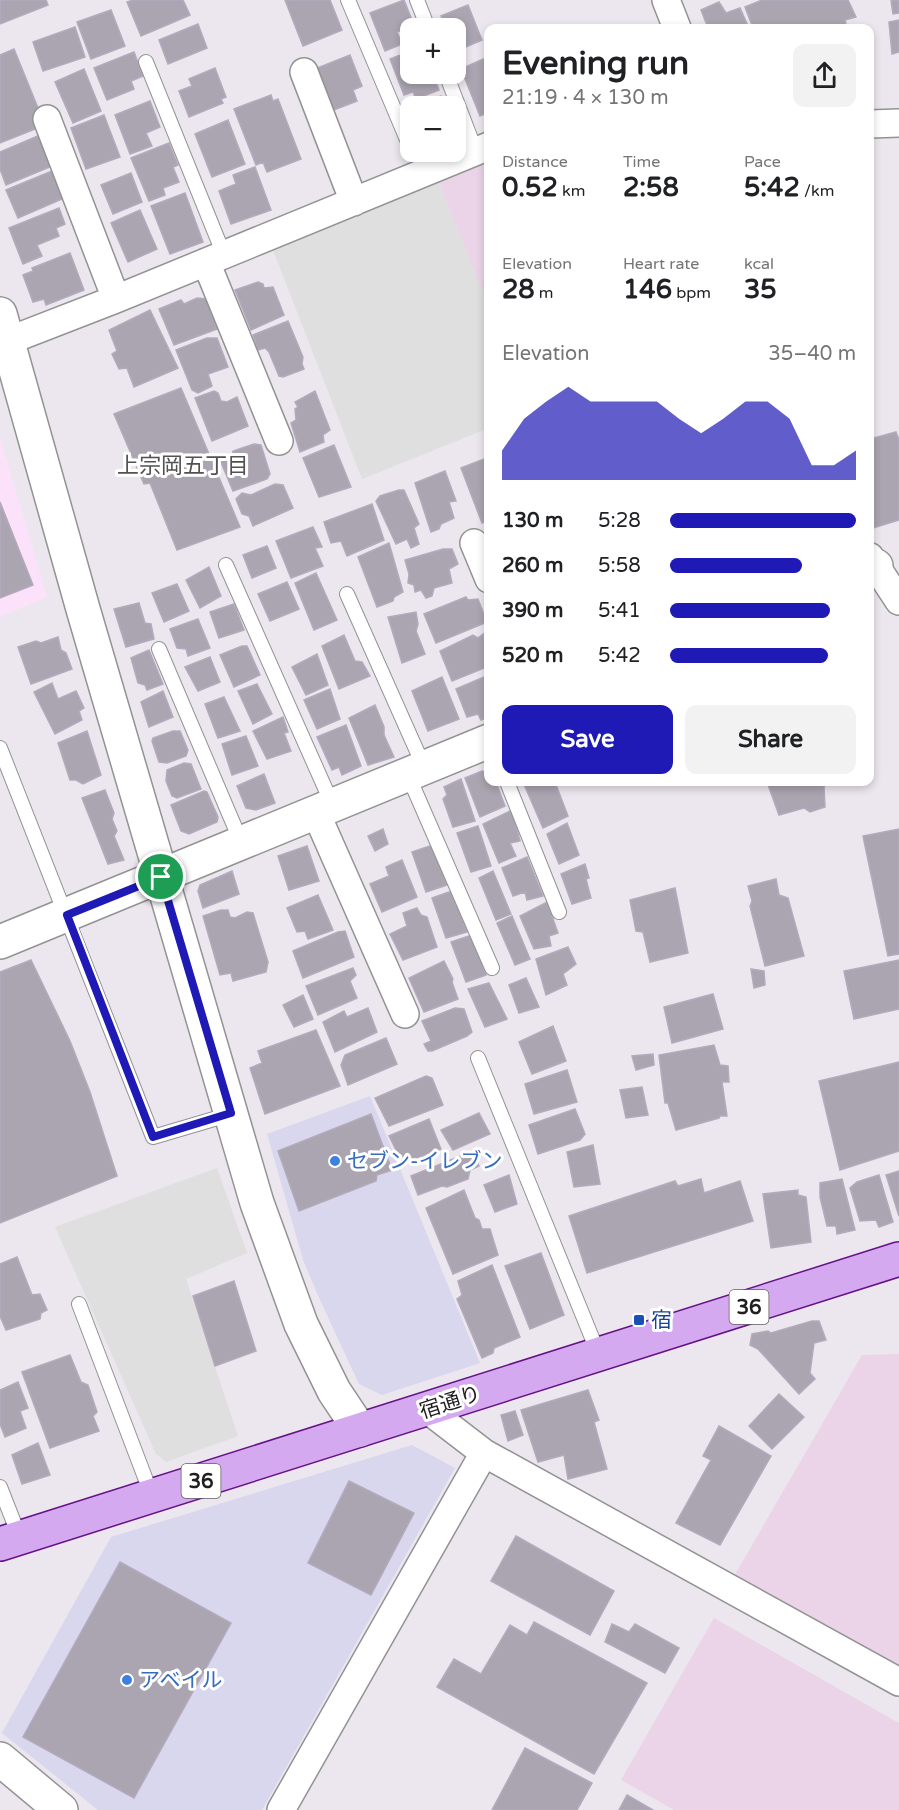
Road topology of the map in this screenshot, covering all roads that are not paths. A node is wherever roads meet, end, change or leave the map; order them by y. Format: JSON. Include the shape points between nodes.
{"nodes":[{"id":1,"x":348,"y":0,"type":"edge"},
{"id":2,"x":417,"y":0,"type":"edge"},
{"id":3,"x":666,"y":0,"type":"edge"},
{"id":4,"x":424,"y":18,"type":"edge"},
{"id":5,"x":675,"y":24,"type":"edge"},
{"id":6,"x":147,"y":62,"type":"dead end"},
{"id":7,"x":304,"y":72,"type":"dead end"},
{"id":8,"x":451,"y":84,"type":"edge"},
{"id":9,"x":47,"y":119,"type":"dead end"},
{"id":10,"x":400,"y":123,"type":"edge"},
{"id":11,"x":899,"y":123,"type":"edge"},
{"id":12,"x":874,"y":124,"type":"edge"},
{"id":13,"x":483,"y":149,"type":"edge"},
{"id":14,"x":466,"y":151,"type":"edge"},
{"id":15,"x":409,"y":162,"type":"edge"},
{"id":16,"x":354,"y":202,"type":"junction"},
{"id":17,"x":215,"y":258,"type":"junction"},
{"id":18,"x":116,"y":299,"type":"junction"},
{"id":19,"x":5,"y":334,"type":"edge"},
{"id":20,"x":279,"y":441,"type":"dead end"},
{"id":21,"x":474,"y":543,"type":"dead end"},
{"id":22,"x":879,"y":563,"type":"edge"},
{"id":23,"x":226,"y":565,"type":"dead end"},
{"id":24,"x":484,"y":567,"type":"edge"},
{"id":25,"x":347,"y":594,"type":"dead end"},
{"id":26,"x":899,"y":601,"type":"edge"},
{"id":27,"x":159,"y":649,"type":"dead end"},
{"id":28,"x":484,"y":743,"type":"edge"},
{"id":29,"x":0,"y":748,"type":"edge"},
{"id":30,"x":416,"y":771,"type":"junction"},
{"id":31,"x":509,"y":786,"type":"edge"},
{"id":32,"x":324,"y":809,"type":"junction"},
{"id":33,"x":242,"y":844,"type":"junction"},
{"id":34,"x":163,"y":876,"type":"junction"},
{"id":35,"x":560,"y":912,"type":"dead end"},
{"id":36,"x":67,"y":915,"type":"junction"},
{"id":37,"x":0,"y":942,"type":"edge"},
{"id":38,"x":492,"y":968,"type":"dead end"},
{"id":39,"x":405,"y":1014,"type":"dead end"},
{"id":40,"x":478,"y":1058,"type":"dead end"},
{"id":41,"x":231,"y":1113,"type":"junction"},
{"id":42,"x":899,"y":1259,"type":"edge"},
{"id":43,"x":79,"y":1304,"type":"dead end"},
{"id":44,"x":598,"y":1355,"type":"junction"},
{"id":45,"x":426,"y":1410,"type":"junction"},
{"id":46,"x":371,"y":1427,"type":"junction"},
{"id":47,"x":484,"y":1453,"type":"junction"},
{"id":48,"x":0,"y":1487,"type":"edge"},
{"id":49,"x":152,"y":1497,"type":"junction"},
{"id":50,"x":10,"y":1541,"type":"edge"},
{"id":51,"x":899,"y":1682,"type":"edge"},
{"id":52,"x":0,"y":1759,"type":"edge"},
{"id":53,"x":61,"y":1810,"type":"edge"},
{"id":54,"x":281,"y":1810,"type":"edge"}],
"edges":[{"from":1,"to":10,"type":"lane"},
{"from":2,"to":4,"type":"lane"},
{"from":3,"to":5,"type":"street"},
{"from":6,"to":17,"type":"lane"},
{"from":7,"to":16,"type":"street"},
{"from":8,"to":13,"type":"lane"},
{"from":9,"to":18,"type":"street"},
{"from":11,"to":12,"type":"street"},
{"from":13,"to":14,"type":"street"},
{"from":15,"to":16,"type":"street"},
{"from":16,"to":17,"type":"street"},
{"from":17,"to":18,"type":"street"},
{"from":17,"to":20,"type":"street"},
{"from":18,"to":19,"type":"street","via":[[48,326]]},
{"from":19,"to":34,"type":"street"},
{"from":21,"to":24,"type":"street"},
{"from":22,"to":26,"type":"street"},
{"from":23,"to":32,"type":"lane"},
{"from":25,"to":30,"type":"lane"},
{"from":27,"to":33,"type":"lane"},
{"from":28,"to":30,"type":"street"},
{"from":29,"to":36,"type":"lane"},
{"from":30,"to":32,"type":"street"},
{"from":30,"to":38,"type":"lane"},
{"from":31,"to":35,"type":"lane"},
{"from":32,"to":33,"type":"street"},
{"from":32,"to":39,"type":"street"},
{"from":33,"to":34,"type":"street"},
{"from":34,"to":36,"type":"street"},
{"from":34,"to":41,"type":"street"},
{"from":36,"to":37,"type":"street"},
{"from":36,"to":41,"type":"lane","via":[[153,1137]]},
{"from":40,"to":44,"type":"lane"},
{"from":41,"to":46,"type":"street","via":[[257,1203],[301,1324],[334,1390]]},
{"from":42,"to":44,"type":"main road","name":"宿通り","number":"36"},
{"from":43,"to":49,"type":"lane"},
{"from":44,"to":45,"type":"main road","name":"宿通り","number":"36"},
{"from":45,"to":46,"type":"main road","name":"宿通り","number":"36"},
{"from":45,"to":47,"type":"street"},
{"from":46,"to":49,"type":"main road","name":"宿通り","number":"36"},
{"from":47,"to":51,"type":"street"},
{"from":47,"to":54,"type":"street"},
{"from":48,"to":50,"type":"lane"},
{"from":49,"to":50,"type":"main road","name":"宿通り","number":"36"},
{"from":52,"to":53,"type":"street"}]}
